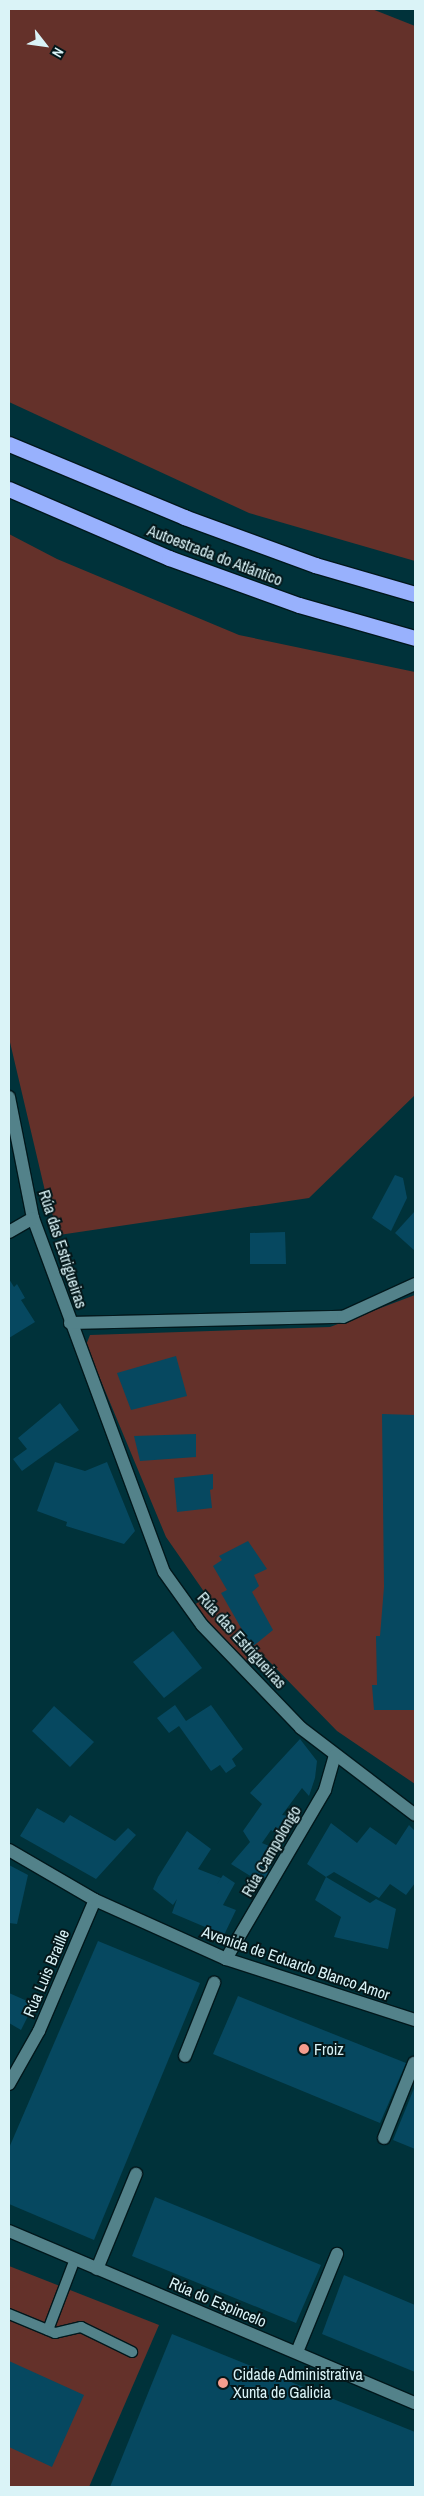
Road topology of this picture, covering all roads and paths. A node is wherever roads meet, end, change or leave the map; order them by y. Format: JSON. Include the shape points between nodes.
{"nodes":[{"id":1,"x":9,"y":444,"type":"edge"},
{"id":2,"x":9,"y":489,"type":"edge"},
{"id":3,"x":415,"y":594,"type":"edge"},
{"id":4,"x":415,"y":638,"type":"edge"},
{"id":5,"x":9,"y":1097,"type":"edge"},
{"id":6,"x":33,"y":1218,"type":"junction"},
{"id":7,"x":9,"y":1232,"type":"edge"},
{"id":8,"x":415,"y":1284,"type":"edge"},
{"id":9,"x":70,"y":1323,"type":"junction"},
{"id":10,"x":335,"y":1755,"type":"junction"},
{"id":11,"x":415,"y":1815,"type":"edge"},
{"id":12,"x":9,"y":1850,"type":"edge"},
{"id":13,"x":95,"y":1900,"type":"junction"},
{"id":14,"x":226,"y":1959,"type":"junction"},
{"id":15,"x":214,"y":1983,"type":"dead end"},
{"id":16,"x":415,"y":2020,"type":"edge"},
{"id":17,"x":185,"y":2056,"type":"dead end"},
{"id":18,"x":414,"y":2063,"type":"edge"},
{"id":19,"x":9,"y":2084,"type":"edge"},
{"id":20,"x":384,"y":2138,"type":"dead end"},
{"id":21,"x":136,"y":2174,"type":"dead end"},
{"id":22,"x":9,"y":2231,"type":"edge"},
{"id":23,"x":337,"y":2254,"type":"dead end"},
{"id":24,"x":75,"y":2260,"type":"junction"},
{"id":25,"x":97,"y":2269,"type":"junction"},
{"id":26,"x":9,"y":2314,"type":"edge"},
{"id":27,"x":48,"y":2330,"type":"junction"},
{"id":28,"x":132,"y":2352,"type":"dead end"},
{"id":29,"x":297,"y":2352,"type":"junction"},
{"id":30,"x":415,"y":2404,"type":"edge"}],
"edges":[{"from":1,"to":3,"type":"highway","name":"Autoestrada do Atlántico","via":[[194,521],[315,565]]},
{"from":2,"to":4,"type":"highway","name":"Autoestrada do Atlántico","via":[[169,558],[299,605]]},
{"from":5,"to":6,"type":"street","name":"Rúa das Estrigueiras"},
{"from":6,"to":7,"type":"street"},
{"from":6,"to":9,"type":"street","name":"Rúa das Estrigueiras"},
{"from":8,"to":9,"type":"street","name":"Rúa das Estrigueiras","via":[[343,1317]]},
{"from":9,"to":10,"type":"street","name":"Rúa das Estrigueiras","via":[[164,1572],[202,1625],[242,1669],[301,1728]]},
{"from":10,"to":11,"type":"street","name":"Rúa das Estrigueiras"},
{"from":10,"to":14,"type":"street","name":"Rúa Campolongo","via":[[325,1790]]},
{"from":12,"to":13,"type":"street","name":"Avenida de Eduardo Blanco Amor"},
{"from":13,"to":14,"type":"street","name":"Avenida de Eduardo Blanco Amor"},
{"from":13,"to":19,"type":"street","name":"Rúa Luis Braille","via":[[39,2031]]},
{"from":14,"to":16,"type":"street","name":"Avenida de Eduardo Blanco Amor"},
{"from":15,"to":17,"type":"street"},
{"from":18,"to":20,"type":"street"},
{"from":21,"to":25,"type":"street"},
{"from":22,"to":24,"type":"street","name":"Rúa do Espincelo"},
{"from":23,"to":29,"type":"street"},
{"from":24,"to":25,"type":"street","name":"Rúa do Espincelo"},
{"from":24,"to":27,"type":"lane"},
{"from":25,"to":29,"type":"street","name":"Rúa do Espincelo"},
{"from":26,"to":27,"type":"lane"},
{"from":27,"to":28,"type":"lane","via":[[55,2333],[81,2327]]},
{"from":29,"to":30,"type":"street","name":"Rúa do Espincelo"}]}
